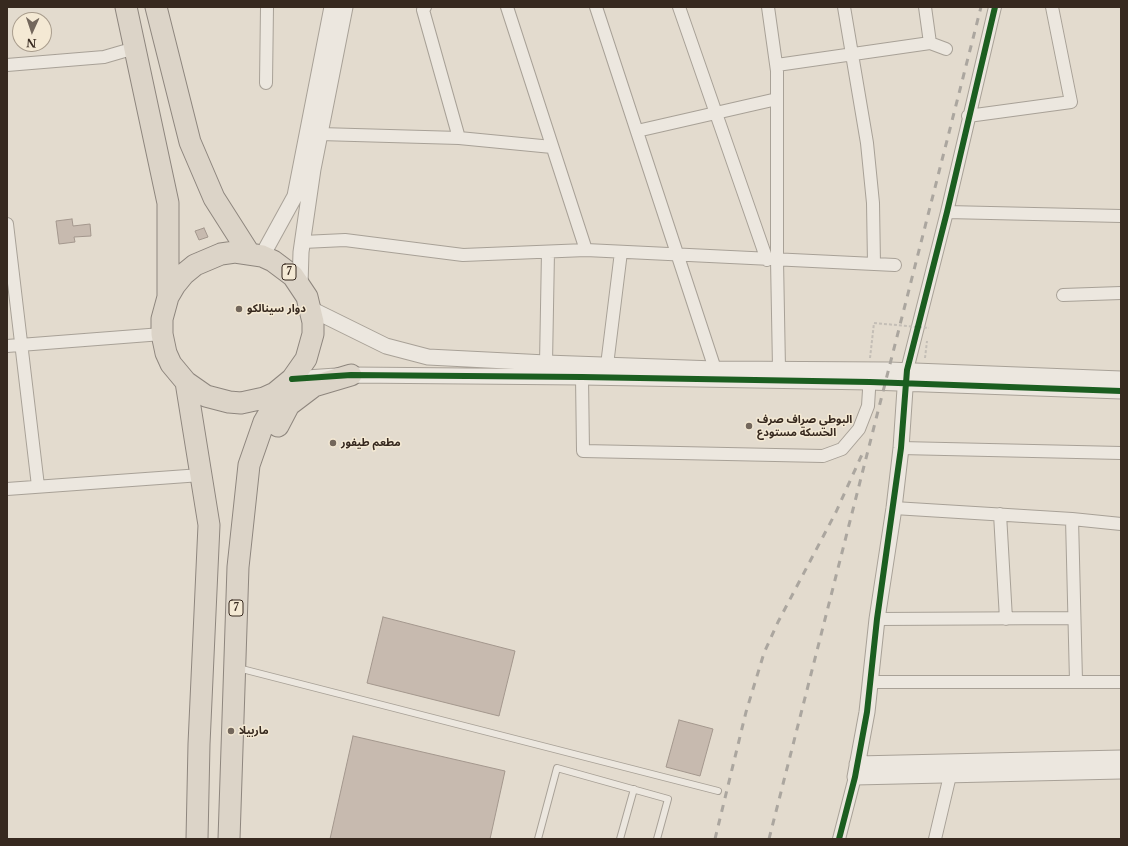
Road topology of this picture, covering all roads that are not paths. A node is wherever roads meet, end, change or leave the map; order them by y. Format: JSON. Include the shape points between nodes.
{"nodes":[{"id":1,"x":126,"y":7,"type":"edge"},
{"id":2,"x":156,"y":7,"type":"edge"},
{"id":3,"x":267,"y":7,"type":"edge"},
{"id":4,"x":332,"y":7,"type":"edge"},
{"id":5,"x":345,"y":7,"type":"edge"},
{"id":6,"x":425,"y":7,"type":"edge"},
{"id":7,"x":507,"y":7,"type":"edge"},
{"id":8,"x":596,"y":7,"type":"edge"},
{"id":9,"x":679,"y":7,"type":"edge"},
{"id":10,"x":768,"y":7,"type":"edge"},
{"id":11,"x":844,"y":7,"type":"edge"},
{"id":12,"x":925,"y":7,"type":"edge"},
{"id":13,"x":995,"y":7,"type":"edge"},
{"id":14,"x":1052,"y":7,"type":"edge"},
{"id":15,"x":930,"y":43,"type":"junction"},
{"id":16,"x":135,"y":48,"type":"junction"},
{"id":17,"x":946,"y":49,"type":"dead end"},
{"id":18,"x":852,"y":53,"type":"junction"},
{"id":19,"x":7,"y":65,"type":"edge"},
{"id":20,"x":776,"y":65,"type":"junction"},
{"id":21,"x":266,"y":83,"type":"dead end"},
{"id":22,"x":777,"y":99,"type":"junction"},
{"id":23,"x":715,"y":113,"type":"junction"},
{"id":24,"x":968,"y":116,"type":"junction"},
{"id":25,"x":637,"y":131,"type":"junction"},
{"id":26,"x":320,"y":134,"type":"junction"},
{"id":27,"x":459,"y":138,"type":"junction"},
{"id":28,"x":552,"y":147,"type":"junction"},
{"id":29,"x":947,"y":212,"type":"junction"},
{"id":30,"x":1121,"y":216,"type":"edge"},
{"id":31,"x":7,"y":224,"type":"edge"},
{"id":32,"x":303,"y":242,"type":"junction"},
{"id":33,"x":586,"y":250,"type":"junction"},
{"id":34,"x":548,"y":252,"type":"junction"},
{"id":35,"x":620,"y":252,"type":"junction"},
{"id":36,"x":256,"y":254,"type":"junction"},
{"id":37,"x":678,"y":255,"type":"junction"},
{"id":38,"x":772,"y":260,"type":"junction"},
{"id":39,"x":874,"y":264,"type":"junction"},
{"id":40,"x":895,"y":265,"type":"dead end"},
{"id":41,"x":300,"y":285,"type":"junction"},
{"id":42,"x":1121,"y":293,"type":"edge"},
{"id":43,"x":1063,"y":295,"type":"dead end"},
{"id":44,"x":168,"y":297,"type":"junction"},
{"id":45,"x":311,"y":309,"type":"junction"},
{"id":46,"x":162,"y":334,"type":"junction"},
{"id":47,"x":21,"y":345,"type":"junction"},
{"id":48,"x":7,"y":346,"type":"edge"},
{"id":49,"x":546,"y":364,"type":"junction"},
{"id":50,"x":607,"y":365,"type":"junction"},
{"id":51,"x":779,"y":368,"type":"junction"},
{"id":52,"x":715,"y":369,"type":"junction"},
{"id":53,"x":351,"y":376,"type":"junction"},
{"id":54,"x":870,"y":376,"type":"junction"},
{"id":55,"x":582,"y":377,"type":"junction"},
{"id":56,"x":906,"y":377,"type":"junction"},
{"id":57,"x":1121,"y":379,"type":"edge"},
{"id":58,"x":186,"y":382,"type":"junction"},
{"id":59,"x":289,"y":383,"type":"junction"},
{"id":60,"x":1121,"y":391,"type":"edge"},
{"id":61,"x":901,"y":448,"type":"junction"},
{"id":62,"x":1121,"y":453,"type":"edge"},
{"id":63,"x":201,"y":475,"type":"junction"},
{"id":64,"x":38,"y":486,"type":"junction"},
{"id":65,"x":7,"y":489,"type":"edge"},
{"id":66,"x":894,"y":508,"type":"junction"},
{"id":67,"x":1000,"y":514,"type":"junction"},
{"id":68,"x":1072,"y":519,"type":"junction"},
{"id":69,"x":1121,"y":524,"type":"edge"},
{"id":70,"x":238,"y":567,"type":"junction"},
{"id":71,"x":1006,"y":618,"type":"junction"},
{"id":72,"x":1074,"y":618,"type":"junction"},
{"id":73,"x":877,"y":619,"type":"junction"},
{"id":74,"x":233,"y":667,"type":"junction"},
{"id":75,"x":1076,"y":681,"type":"junction"},
{"id":76,"x":871,"y":682,"type":"junction"},
{"id":77,"x":1121,"y":682,"type":"edge"},
{"id":78,"x":1121,"y":758,"type":"edge"},
{"id":79,"x":952,"y":768,"type":"junction"},
{"id":80,"x":856,"y":771,"type":"junction"},
{"id":81,"x":1121,"y":771,"type":"edge"},
{"id":82,"x":634,"y":789,"type":"junction"},
{"id":83,"x":718,"y":791,"type":"dead end"},
{"id":84,"x":197,"y":839,"type":"edge"},
{"id":85,"x":229,"y":839,"type":"edge"},
{"id":86,"x":538,"y":839,"type":"edge"},
{"id":87,"x":620,"y":839,"type":"edge"},
{"id":88,"x":657,"y":839,"type":"edge"},
{"id":89,"x":839,"y":839,"type":"edge"},
{"id":90,"x":935,"y":839,"type":"edge"}],
"edges":[{"from":1,"to":16,"type":"highway","number":"7"},
{"from":2,"to":36,"type":"highway","via":[[190,142],[214,198]]},
{"from":3,"to":21,"type":"street"},
{"from":4,"to":36,"type":"street","via":[[295,196]]},
{"from":5,"to":26,"type":"street"},
{"from":6,"to":27,"type":"street","via":[[423,10]]},
{"from":7,"to":28,"type":"street"},
{"from":8,"to":25,"type":"street"},
{"from":9,"to":23,"type":"street"},
{"from":10,"to":20,"type":"street"},
{"from":11,"to":18,"type":"street"},
{"from":12,"to":15,"type":"street"},
{"from":13,"to":24,"type":"street"},
{"from":14,"to":24,"type":"street","via":[[1071,102]]},
{"from":15,"to":17,"type":"street"},
{"from":15,"to":18,"type":"street"},
{"from":16,"to":19,"type":"street","via":[[104,58]]},
{"from":16,"to":44,"type":"highway","number":"7","via":[[168,203]]},
{"from":18,"to":20,"type":"street"},
{"from":18,"to":39,"type":"street","via":[[867,143],[873,203]]},
{"from":20,"to":22,"type":"street"},
{"from":22,"to":23,"type":"street"},
{"from":22,"to":38,"type":"street"},
{"from":23,"to":25,"type":"street"},
{"from":23,"to":38,"type":"street"},
{"from":24,"to":29,"type":"street"},
{"from":25,"to":37,"type":"street"},
{"from":26,"to":27,"type":"street"},
{"from":26,"to":32,"type":"street"},
{"from":27,"to":28,"type":"street"},
{"from":28,"to":33,"type":"street"},
{"from":29,"to":30,"type":"street"},
{"from":29,"to":56,"type":"street"},
{"from":31,"to":47,"type":"street"},
{"from":32,"to":34,"type":"street","via":[[345,240],[463,255]]},
{"from":32,"to":41,"type":"street"},
{"from":33,"to":34,"type":"street"},
{"from":33,"to":35,"type":"street"},
{"from":34,"to":49,"type":"street"},
{"from":35,"to":37,"type":"street"},
{"from":35,"to":50,"type":"street"},
{"from":36,"to":41,"type":"highway","number":"7","via":[[284,267]]},
{"from":36,"to":44,"type":"highway","number":"7","via":[[221,254],[195,265],[179,279]]},
{"from":37,"to":38,"type":"street"},
{"from":37,"to":52,"type":"street"},
{"from":38,"to":39,"type":"street"},
{"from":38,"to":51,"type":"street"},
{"from":39,"to":40,"type":"street"},
{"from":41,"to":45,"type":"highway","number":"7"},
{"from":42,"to":43,"type":"street"},
{"from":44,"to":46,"type":"highway","number":"7","via":[[162,319]]},
{"from":45,"to":49,"type":"street","via":[[386,346],[428,357]]},
{"from":45,"to":59,"type":"highway","number":"7","via":[[311,347]]},
{"from":46,"to":47,"type":"street"},
{"from":46,"to":58,"type":"highway","number":"7","via":[[171,364]]},
{"from":47,"to":48,"type":"street"},
{"from":47,"to":64,"type":"street"},
{"from":49,"to":50,"type":"street"},
{"from":50,"to":52,"type":"street"},
{"from":51,"to":52,"type":"street"},
{"from":51,"to":54,"type":"street"},
{"from":53,"to":55,"type":"street"},
{"from":53,"to":59,"type":"street"},
{"from":53,"to":70,"type":"highway","via":[[314,386],[289,405],[259,461]]},
{"from":54,"to":55,"type":"street"},
{"from":54,"to":55,"type":"street","via":[[868,406],[859,428],[842,449],[823,456],[583,451]]},
{"from":54,"to":56,"type":"street"},
{"from":56,"to":57,"type":"street"},
{"from":56,"to":60,"type":"street"},
{"from":56,"to":61,"type":"street"},
{"from":58,"to":59,"type":"highway","number":"7","via":[[206,396],[234,402],[264,398]]},
{"from":58,"to":63,"type":"highway"},
{"from":59,"to":70,"type":"highway","number":"7","via":[[264,422],[250,465]]},
{"from":61,"to":62,"type":"street"},
{"from":61,"to":66,"type":"street"},
{"from":63,"to":64,"type":"street"},
{"from":63,"to":84,"type":"highway","via":[[208,525]]},
{"from":64,"to":65,"type":"street"},
{"from":66,"to":67,"type":"street"},
{"from":66,"to":73,"type":"street"},
{"from":67,"to":68,"type":"street"},
{"from":67,"to":71,"type":"street"},
{"from":68,"to":69,"type":"street"},
{"from":68,"to":72,"type":"street"},
{"from":70,"to":74,"type":"highway","number":"7"},
{"from":71,"to":72,"type":"street"},
{"from":71,"to":73,"type":"street"},
{"from":72,"to":75,"type":"street"},
{"from":73,"to":76,"type":"street"},
{"from":74,"to":83,"type":"lane"},
{"from":74,"to":85,"type":"highway","number":"7"},
{"from":75,"to":76,"type":"street"},
{"from":75,"to":77,"type":"street"},
{"from":76,"to":80,"type":"street"},
{"from":78,"to":79,"type":"street"},
{"from":79,"to":80,"type":"street"},
{"from":79,"to":81,"type":"street"},
{"from":79,"to":90,"type":"street"},
{"from":80,"to":89,"type":"street"},
{"from":82,"to":86,"type":"lane","via":[[557,768]]},
{"from":82,"to":87,"type":"lane"},
{"from":82,"to":88,"type":"lane","via":[[668,799]]}]}
